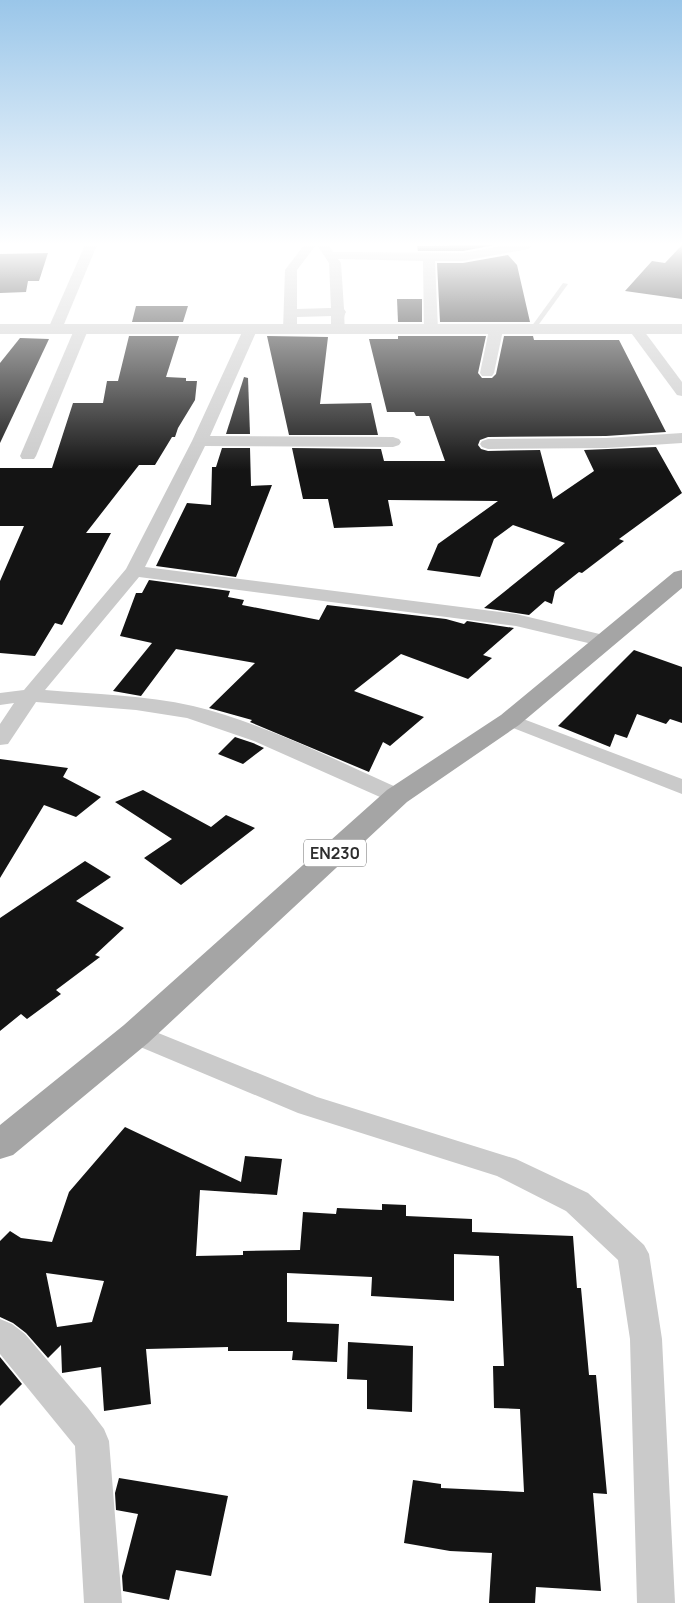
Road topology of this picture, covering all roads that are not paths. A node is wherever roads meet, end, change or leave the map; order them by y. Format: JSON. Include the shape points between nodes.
{"nodes":[{"id":1,"x":58,"y":320,"type":"edge"},
{"id":2,"x":291,"y":320,"type":"edge"},
{"id":3,"x":339,"y":320,"type":"edge"},
{"id":4,"x":431,"y":320,"type":"edge"},
{"id":5,"x":539,"y":320,"type":"edge"},
{"id":6,"x":54,"y":329,"type":"junction"},
{"id":7,"x":682,"y":329,"type":"edge"},
{"id":8,"x":0,"y":330,"type":"edge"},
{"id":9,"x":81,"y":330,"type":"junction"},
{"id":10,"x":250,"y":330,"type":"junction"},
{"id":11,"x":290,"y":330,"type":"junction"},
{"id":12,"x":338,"y":330,"type":"junction"},
{"id":13,"x":431,"y":330,"type":"junction"},
{"id":14,"x":496,"y":330,"type":"junction"},
{"id":15,"x":532,"y":330,"type":"junction"},
{"id":16,"x":636,"y":330,"type":"junction"},
{"id":17,"x":487,"y":373,"type":"dead end"},
{"id":18,"x":682,"y":392,"type":"edge"},
{"id":19,"x":682,"y":438,"type":"edge"},
{"id":20,"x":200,"y":441,"type":"junction"},
{"id":21,"x":393,"y":442,"type":"dead end"},
{"id":22,"x":488,"y":444,"type":"dead end"},
{"id":23,"x":28,"y":456,"type":"dead end"},
{"id":24,"x":134,"y":571,"type":"junction"},
{"id":25,"x":682,"y":578,"type":"edge"},
{"id":26,"x":605,"y":641,"type":"junction"},
{"id":27,"x":30,"y":695,"type":"junction"},
{"id":28,"x":0,"y":699,"type":"edge"},
{"id":29,"x":510,"y":720,"type":"junction"},
{"id":30,"x":0,"y":738,"type":"edge"},
{"id":31,"x":682,"y":787,"type":"edge"},
{"id":32,"x":397,"y":796,"type":"junction"},
{"id":33,"x":136,"y":1034,"type":"junction"},
{"id":34,"x":0,"y":1145,"type":"edge"},
{"id":35,"x":0,"y":1334,"type":"edge"},
{"id":36,"x":103,"y":1603,"type":"edge"},
{"id":37,"x":656,"y":1603,"type":"edge"}],
"edges":[{"from":1,"to":6,"type":"street"},
{"from":2,"to":11,"type":"street"},
{"from":3,"to":12,"type":"street"},
{"from":4,"to":13,"type":"street"},
{"from":5,"to":15,"type":"lane"},
{"from":6,"to":8,"type":"street"},
{"from":6,"to":9,"type":"street"},
{"from":7,"to":16,"type":"street"},
{"from":9,"to":10,"type":"street"},
{"from":9,"to":23,"type":"street"},
{"from":10,"to":11,"type":"street"},
{"from":10,"to":20,"type":"street"},
{"from":11,"to":12,"type":"street"},
{"from":12,"to":13,"type":"street"},
{"from":13,"to":14,"type":"street"},
{"from":14,"to":15,"type":"street"},
{"from":14,"to":17,"type":"street"},
{"from":15,"to":16,"type":"street"},
{"from":16,"to":18,"type":"street"},
{"from":19,"to":22,"type":"street","via":[[606,443]]},
{"from":20,"to":21,"type":"street"},
{"from":20,"to":24,"type":"street"},
{"from":24,"to":26,"type":"street","via":[[516,620]]},
{"from":24,"to":27,"type":"street"},
{"from":25,"to":26,"type":"main road","number":"EN230"},
{"from":26,"to":29,"type":"main road","number":"EN230"},
{"from":27,"to":28,"type":"street"},
{"from":27,"to":30,"type":"street"},
{"from":27,"to":32,"type":"street","via":[[190,712],[262,736]]},
{"from":29,"to":31,"type":"street"},
{"from":29,"to":32,"type":"main road","number":"EN230"},
{"from":32,"to":33,"type":"main road","number":"EN230"},
{"from":33,"to":34,"type":"main road","number":"EN230"},
{"from":33,"to":37,"type":"street","via":[[308,1105],[506,1167],[577,1202],[633,1254],[646,1339]]},
{"from":35,"to":36,"type":"street","via":[[13,1344],[92,1441]]}]}
